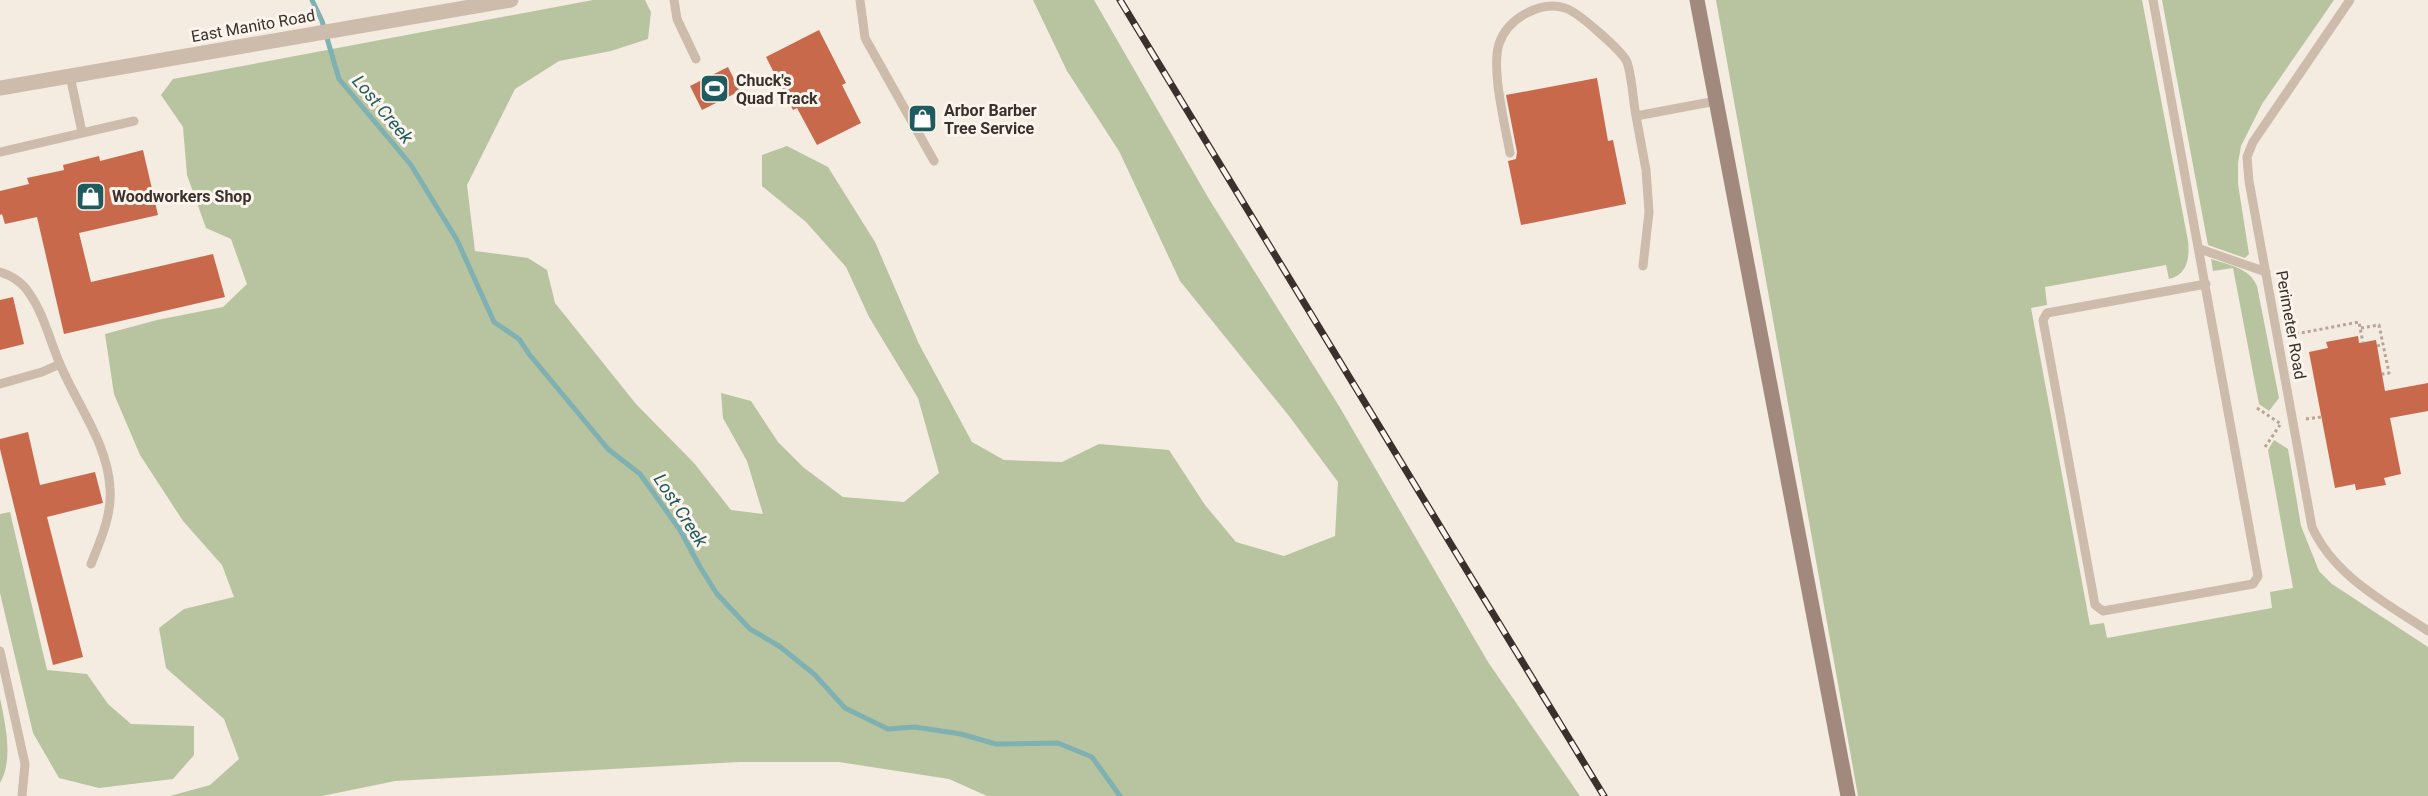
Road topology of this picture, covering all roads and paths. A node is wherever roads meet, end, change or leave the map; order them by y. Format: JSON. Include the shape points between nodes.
{"nodes":[{"id":1,"x":511,"y":0,"type":"edge"},
{"id":2,"x":674,"y":0,"type":"edge"},
{"id":3,"x":860,"y":0,"type":"edge"},
{"id":4,"x":1697,"y":0,"type":"edge"},
{"id":5,"x":2153,"y":0,"type":"edge"},
{"id":6,"x":2349,"y":0,"type":"edge"},
{"id":7,"x":696,"y":59,"type":"dead end"},
{"id":8,"x":70,"y":76,"type":"junction"},
{"id":9,"x":0,"y":88,"type":"edge"},
{"id":10,"x":1716,"y":101,"type":"junction"},
{"id":11,"x":1636,"y":117,"type":"junction"},
{"id":12,"x":134,"y":121,"type":"dead end"},
{"id":13,"x":82,"y":132,"type":"junction"},
{"id":14,"x":0,"y":152,"type":"edge"},
{"id":15,"x":1510,"y":153,"type":"dead end"},
{"id":16,"x":934,"y":161,"type":"dead end"},
{"id":17,"x":2200,"y":249,"type":"junction"},
{"id":18,"x":1643,"y":266,"type":"dead end"},
{"id":19,"x":0,"y":272,"type":"edge"},
{"id":20,"x":2266,"y":272,"type":"junction"},
{"id":21,"x":2206,"y":284,"type":"junction"},
{"id":22,"x":2361,"y":328,"type":"junction"},
{"id":23,"x":2283,"y":336,"type":"dead end"},
{"id":24,"x":2363,"y":343,"type":"dead end"},
{"id":25,"x":2383,"y":344,"type":"junction"},
{"id":26,"x":2377,"y":346,"type":"dead end"},
{"id":27,"x":60,"y":364,"type":"junction"},
{"id":28,"x":2382,"y":374,"type":"dead end"},
{"id":29,"x":0,"y":384,"type":"edge"},
{"id":30,"x":2258,"y":408,"type":"dead end"},
{"id":31,"x":2322,"y":417,"type":"dead end"},
{"id":32,"x":2302,"y":420,"type":"dead end"},
{"id":33,"x":2265,"y":447,"type":"dead end"},
{"id":34,"x":91,"y":564,"type":"dead end"},
{"id":35,"x":2428,"y":631,"type":"edge"},
{"id":36,"x":0,"y":651,"type":"edge"},
{"id":37,"x":22,"y":796,"type":"edge"},
{"id":38,"x":1848,"y":796,"type":"edge"}],
"edges":[{"from":1,"to":8,"type":"street","name":"East Manito Road"},
{"from":2,"to":7,"type":"lane","via":[[677,19]]},
{"from":3,"to":16,"type":"lane","via":[[865,38]]},
{"from":4,"to":10,"type":"main road"},
{"from":5,"to":17,"type":"lane"},
{"from":6,"to":20,"type":"lane","name":"Perimeter Road","via":[[2253,142],[2247,157]]},
{"from":8,"to":9,"type":"street","name":"East Manito Road"},
{"from":8,"to":13,"type":"lane"},
{"from":10,"to":11,"type":"lane"},
{"from":10,"to":38,"type":"main road"},
{"from":11,"to":15,"type":"lane","via":[[1626,61],[1602,35],[1566,8],[1543,6],[1515,18],[1499,44],[1497,79]]},
{"from":11,"to":18,"type":"lane","via":[[1649,212]]},
{"from":12,"to":13,"type":"lane"},
{"from":13,"to":14,"type":"lane"},
{"from":17,"to":20,"type":"lane"},
{"from":17,"to":21,"type":"lane"},
{"from":19,"to":27,"type":"lane","via":[[9,274],[28,291]]},
{"from":20,"to":35,"type":"lane","name":"Perimeter Road","via":[[2316,536],[2332,561],[2349,577]]},
{"from":21,"to":21,"type":"lane","via":[[2258,576],[2253,584],[2103,611],[2095,605],[2043,320],[2047,313]]},
{"from":22,"to":23,"type":"path","via":[[2359,322]]},
{"from":22,"to":24,"type":"path"},
{"from":22,"to":25,"type":"path","via":[[2379,325]]},
{"from":25,"to":26,"type":"path"},
{"from":25,"to":28,"type":"path","via":[[2389,373]]},
{"from":27,"to":29,"type":"lane"},
{"from":27,"to":34,"type":"lane","via":[[96,438],[110,487],[110,512]]},
{"from":30,"to":33,"type":"path","via":[[2282,423]]},
{"from":31,"to":32,"type":"path"},
{"from":36,"to":37,"type":"lane","via":[[24,765]]}]}
